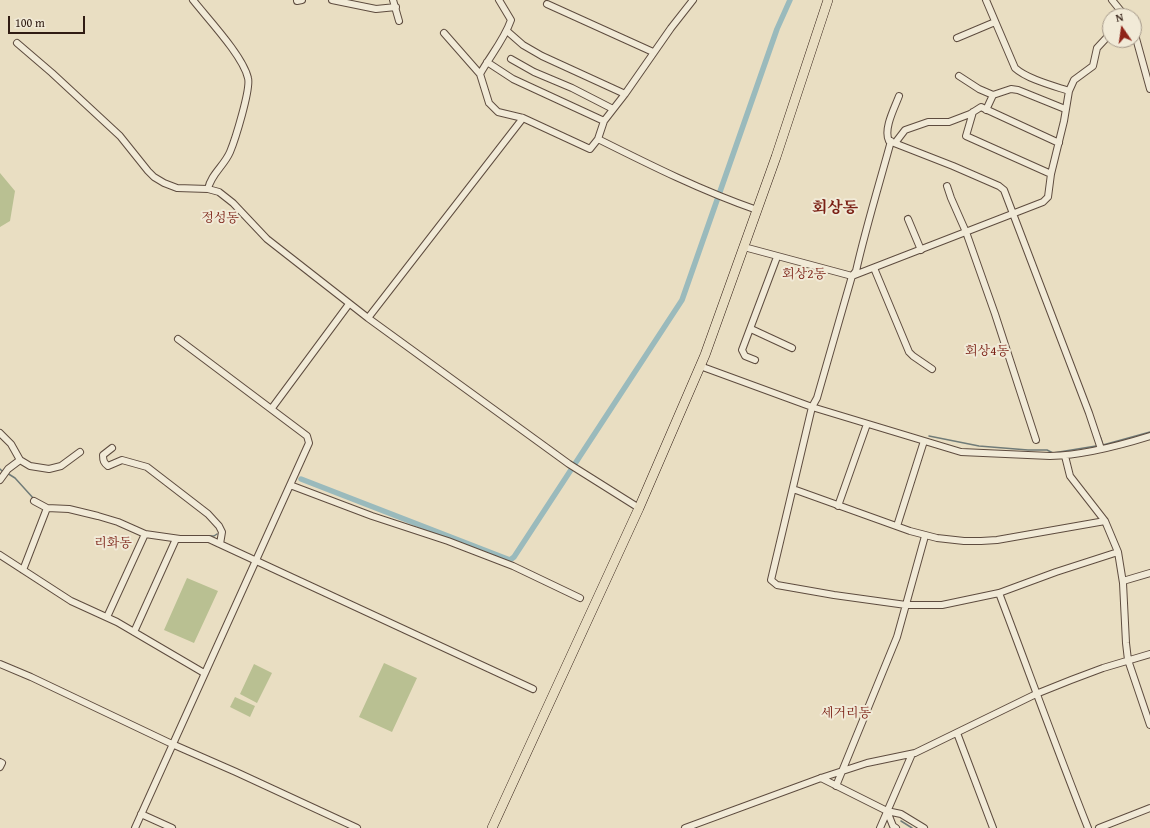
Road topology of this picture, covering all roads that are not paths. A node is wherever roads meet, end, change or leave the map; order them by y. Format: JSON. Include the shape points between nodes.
{"nodes":[{"id":1,"x":193,"y":0,"type":"edge"},
{"id":2,"x":332,"y":0,"type":"edge"},
{"id":3,"x":393,"y":0,"type":"edge"},
{"id":4,"x":499,"y":0,"type":"edge"},
{"id":5,"x":692,"y":0,"type":"edge"},
{"id":6,"x":828,"y":0,"type":"edge"},
{"id":7,"x":986,"y":0,"type":"edge"},
{"id":8,"x":547,"y":4,"type":"dead end"},
{"id":9,"x":396,"y":7,"type":"junction"},
{"id":10,"x":399,"y":21,"type":"dead end"},
{"id":11,"x":995,"y":22,"type":"junction"},
{"id":12,"x":507,"y":31,"type":"junction"},
{"id":13,"x":444,"y":33,"type":"dead end"},
{"id":14,"x":957,"y":38,"type":"dead end"},
{"id":15,"x":16,"y":43,"type":"dead end"},
{"id":16,"x":1102,"y":43,"type":"edge"},
{"id":17,"x":1139,"y":48,"type":"edge"},
{"id":18,"x":653,"y":52,"type":"junction"},
{"id":19,"x":511,"y":59,"type":"dead end"},
{"id":20,"x":487,"y":62,"type":"junction"},
{"id":21,"x":480,"y":74,"type":"junction"},
{"id":22,"x":959,"y":76,"type":"dead end"},
{"id":23,"x":1150,"y":89,"type":"edge"},
{"id":24,"x":1069,"y":91,"type":"junction"},
{"id":25,"x":626,"y":94,"type":"junction"},
{"id":26,"x":993,"y":95,"type":"junction"},
{"id":27,"x":900,"y":96,"type":"dead end"},
{"id":28,"x":613,"y":109,"type":"junction"},
{"id":29,"x":1065,"y":109,"type":"junction"},
{"id":30,"x":986,"y":110,"type":"junction"},
{"id":31,"x":973,"y":112,"type":"junction"},
{"id":32,"x":523,"y":118,"type":"junction"},
{"id":33,"x":604,"y":121,"type":"junction"},
{"id":34,"x":598,"y":139,"type":"junction"},
{"id":35,"x":893,"y":142,"type":"junction"},
{"id":36,"x":1058,"y":143,"type":"junction"},
{"id":37,"x":1051,"y":174,"type":"junction"},
{"id":38,"x":947,"y":186,"type":"dead end"},
{"id":39,"x":208,"y":189,"type":"junction"},
{"id":40,"x":757,"y":210,"type":"junction"},
{"id":41,"x":1013,"y":213,"type":"junction"},
{"id":42,"x":908,"y":219,"type":"dead end"},
{"id":43,"x":966,"y":232,"type":"junction"},
{"id":44,"x":744,"y":247,"type":"junction"},
{"id":45,"x":921,"y":250,"type":"junction"},
{"id":46,"x":777,"y":257,"type":"junction"},
{"id":47,"x":874,"y":268,"type":"junction"},
{"id":48,"x":852,"y":276,"type":"junction"},
{"id":49,"x":349,"y":304,"type":"junction"},
{"id":50,"x":368,"y":318,"type":"junction"},
{"id":51,"x":751,"y":330,"type":"junction"},
{"id":52,"x":178,"y":339,"type":"dead end"},
{"id":53,"x":792,"y":348,"type":"dead end"},
{"id":54,"x":755,"y":360,"type":"dead end"},
{"id":55,"x":700,"y":366,"type":"junction"},
{"id":56,"x":932,"y":369,"type":"dead end"},
{"id":57,"x":812,"y":407,"type":"junction"},
{"id":58,"x":272,"y":408,"type":"junction"},
{"id":59,"x":867,"y":424,"type":"junction"},
{"id":60,"x":0,"y":433,"type":"edge"},
{"id":61,"x":1150,"y":436,"type":"edge"},
{"id":62,"x":1036,"y":440,"type":"dead end"},
{"id":63,"x":924,"y":441,"type":"junction"},
{"id":64,"x":112,"y":448,"type":"dead end"},
{"id":65,"x":1101,"y":449,"type":"junction"},
{"id":66,"x":80,"y":452,"type":"dead end"},
{"id":67,"x":1064,"y":456,"type":"junction"},
{"id":68,"x":20,"y":460,"type":"junction"},
{"id":69,"x":0,"y":480,"type":"edge"},
{"id":70,"x":290,"y":485,"type":"junction"},
{"id":71,"x":793,"y":489,"type":"junction"},
{"id":72,"x":34,"y":502,"type":"dead end"},
{"id":73,"x":838,"y":506,"type":"junction"},
{"id":74,"x":47,"y":508,"type":"junction"},
{"id":75,"x":639,"y":508,"type":"junction"},
{"id":76,"x":1105,"y":521,"type":"junction"},
{"id":77,"x":897,"y":526,"type":"junction"},
{"id":78,"x":145,"y":534,"type":"junction"},
{"id":79,"x":925,"y":536,"type":"junction"},
{"id":80,"x":176,"y":539,"type":"junction"},
{"id":81,"x":220,"y":544,"type":"junction"},
{"id":82,"x":1118,"y":552,"type":"junction"},
{"id":83,"x":0,"y":555,"type":"edge"},
{"id":84,"x":256,"y":562,"type":"junction"},
{"id":85,"x":23,"y":570,"type":"junction"},
{"id":86,"x":1150,"y":573,"type":"edge"},
{"id":87,"x":1123,"y":581,"type":"junction"},
{"id":88,"x":999,"y":593,"type":"junction"},
{"id":89,"x":580,"y":598,"type":"dead end"},
{"id":90,"x":906,"y":605,"type":"junction"},
{"id":91,"x":107,"y":617,"type":"junction"},
{"id":92,"x":134,"y":632,"type":"junction"},
{"id":93,"x":1150,"y":654,"type":"edge"},
{"id":94,"x":1128,"y":660,"type":"junction"},
{"id":95,"x":0,"y":664,"type":"edge"},
{"id":96,"x":204,"y":673,"type":"junction"},
{"id":97,"x":533,"y":689,"type":"dead end"},
{"id":98,"x":1036,"y":694,"type":"junction"},
{"id":99,"x":1150,"y":725,"type":"edge"},
{"id":100,"x":956,"y":733,"type":"junction"},
{"id":101,"x":172,"y":744,"type":"junction"},
{"id":102,"x":912,"y":754,"type":"junction"},
{"id":103,"x":0,"y":762,"type":"edge"},
{"id":104,"x":0,"y":767,"type":"edge"},
{"id":105,"x":842,"y":771,"type":"junction"},
{"id":106,"x":821,"y":778,"type":"junction"},
{"id":107,"x":836,"y":786,"type":"junction"},
{"id":108,"x":1150,"y":808,"type":"edge"},
{"id":109,"x":887,"y":811,"type":"junction"},
{"id":110,"x":141,"y":814,"type":"junction"},
{"id":111,"x":689,"y":827,"type":"edge"},
{"id":112,"x":135,"y":828,"type":"edge"},
{"id":113,"x":172,"y":828,"type":"edge"},
{"id":114,"x":357,"y":828,"type":"edge"},
{"id":115,"x":492,"y":828,"type":"edge"},
{"id":116,"x":880,"y":828,"type":"edge"},
{"id":117,"x":896,"y":828,"type":"edge"},
{"id":118,"x":924,"y":828,"type":"edge"},
{"id":119,"x":993,"y":828,"type":"edge"},
{"id":120,"x":1088,"y":828,"type":"edge"},
{"id":121,"x":1099,"y":828,"type":"edge"}],
"edges":[{"from":1,"to":39,"type":"street","via":[[231,47],[244,67],[248,79],[248,92],[231,149],[210,180]]},
{"from":2,"to":9,"type":"street","via":[[376,9]]},
{"from":3,"to":9,"type":"street"},
{"from":4,"to":12,"type":"street","via":[[511,20]]},
{"from":5,"to":18,"type":"street"},
{"from":6,"to":40,"type":"highway"},
{"from":7,"to":11,"type":"street"},
{"from":8,"to":18,"type":"street"},
{"from":9,"to":10,"type":"street"},
{"from":11,"to":14,"type":"street"},
{"from":11,"to":24,"type":"street","via":[[1019,72]]},
{"from":12,"to":20,"type":"street"},
{"from":12,"to":25,"type":"street","via":[[523,45],[542,56]]},
{"from":13,"to":21,"type":"street"},
{"from":15,"to":39,"type":"street","via":[[120,136],[154,177],[177,188]]},
{"from":16,"to":24,"type":"street","via":[[1097,48],[1093,66],[1074,80]]},
{"from":17,"to":23,"type":"street"},
{"from":18,"to":25,"type":"street"},
{"from":19,"to":28,"type":"street"},
{"from":20,"to":21,"type":"street"},
{"from":20,"to":33,"type":"street","via":[[513,79]]},
{"from":21,"to":32,"type":"street","via":[[489,103],[498,112]]},
{"from":22,"to":26,"type":"street"},
{"from":24,"to":29,"type":"street"},
{"from":25,"to":28,"type":"street"},
{"from":26,"to":29,"type":"street","via":[[1011,89],[1018,90]]},
{"from":26,"to":30,"type":"street"},
{"from":27,"to":35,"type":"street","via":[[890,120],[888,138]]},
{"from":28,"to":33,"type":"street"},
{"from":29,"to":36,"type":"street"},
{"from":30,"to":31,"type":"street","via":[[981,106]]},
{"from":30,"to":36,"type":"street"},
{"from":31,"to":35,"type":"street","via":[[948,122],[928,122],[904,130]]},
{"from":31,"to":37,"type":"street","via":[[966,136]]},
{"from":32,"to":34,"type":"street","via":[[590,149]]},
{"from":32,"to":50,"type":"street"},
{"from":33,"to":34,"type":"street"},
{"from":34,"to":40,"type":"street","via":[[668,174]]},
{"from":35,"to":41,"type":"street","via":[[999,186],[1004,190]]},
{"from":35,"to":48,"type":"street","via":[[866,226],[856,271]]},
{"from":36,"to":37,"type":"street"},
{"from":37,"to":41,"type":"street","via":[[1048,197],[1043,202]]},
{"from":38,"to":43,"type":"street"},
{"from":39,"to":49,"type":"street","via":[[219,192],[233,203],[268,239]]},
{"from":40,"to":44,"type":"highway"},
{"from":41,"to":43,"type":"street"},
{"from":41,"to":65,"type":"street"},
{"from":42,"to":45,"type":"street"},
{"from":43,"to":45,"type":"street"},
{"from":43,"to":62,"type":"street","via":[[996,314]]},
{"from":44,"to":46,"type":"street"},
{"from":44,"to":55,"type":"highway"},
{"from":45,"to":47,"type":"street"},
{"from":46,"to":48,"type":"street"},
{"from":46,"to":51,"type":"street"},
{"from":47,"to":48,"type":"street"},
{"from":47,"to":56,"type":"street","via":[[909,352]]},
{"from":48,"to":57,"type":"street","via":[[817,398]]},
{"from":49,"to":50,"type":"street"},
{"from":49,"to":58,"type":"street"},
{"from":50,"to":75,"type":"street","via":[[569,464]]},
{"from":51,"to":53,"type":"street"},
{"from":51,"to":54,"type":"street","via":[[742,350],[745,356]]},
{"from":52,"to":58,"type":"street"},
{"from":55,"to":57,"type":"street"},
{"from":55,"to":75,"type":"highway"},
{"from":57,"to":59,"type":"street"},
{"from":57,"to":71,"type":"street"},
{"from":58,"to":70,"type":"street","via":[[309,439]]},
{"from":59,"to":63,"type":"street"},
{"from":59,"to":73,"type":"street"},
{"from":60,"to":68,"type":"street","via":[[11,444]]},
{"from":61,"to":65,"type":"street"},
{"from":63,"to":67,"type":"street","via":[[961,452]]},
{"from":63,"to":77,"type":"street"},
{"from":64,"to":81,"type":"street","via":[[103,455],[104,464],[108,466],[122,460],[147,467],[208,514],[222,532]]},
{"from":65,"to":67,"type":"street"},
{"from":66,"to":68,"type":"street","via":[[61,466],[49,469],[30,466]]},
{"from":67,"to":76,"type":"street","via":[[1072,480]]},
{"from":68,"to":69,"type":"street","via":[[8,468]]},
{"from":70,"to":84,"type":"street"},
{"from":70,"to":89,"type":"street","via":[[506,563]]},
{"from":71,"to":73,"type":"street"},
{"from":71,"to":90,"type":"street","via":[[771,577],[772,582],[834,595]]},
{"from":72,"to":74,"type":"street"},
{"from":73,"to":77,"type":"street"},
{"from":74,"to":78,"type":"street","via":[[82,511],[118,522]]},
{"from":74,"to":85,"type":"street"},
{"from":75,"to":115,"type":"highway"},
{"from":76,"to":79,"type":"street","via":[[990,541]]},
{"from":76,"to":82,"type":"street"},
{"from":77,"to":79,"type":"street"},
{"from":78,"to":80,"type":"street"},
{"from":78,"to":91,"type":"street"},
{"from":79,"to":90,"type":"street"},
{"from":80,"to":81,"type":"street","via":[[209,539]]},
{"from":80,"to":92,"type":"street"},
{"from":81,"to":84,"type":"street"},
{"from":82,"to":87,"type":"street"},
{"from":82,"to":88,"type":"street"},
{"from":83,"to":85,"type":"street"},
{"from":84,"to":96,"type":"street"},
{"from":84,"to":97,"type":"street"},
{"from":85,"to":91,"type":"street","via":[[71,601]]},
{"from":86,"to":87,"type":"street"},
{"from":87,"to":94,"type":"street"},
{"from":88,"to":90,"type":"street","via":[[942,605]]},
{"from":88,"to":98,"type":"street"},
{"from":90,"to":105,"type":"street","via":[[897,637]]},
{"from":91,"to":92,"type":"street"},
{"from":92,"to":96,"type":"street"},
{"from":93,"to":94,"type":"street"},
{"from":94,"to":98,"type":"street"},
{"from":94,"to":99,"type":"street"},
{"from":95,"to":101,"type":"street"},
{"from":96,"to":101,"type":"street"},
{"from":98,"to":100,"type":"street"},
{"from":98,"to":120,"type":"street"},
{"from":100,"to":102,"type":"street"},
{"from":100,"to":119,"type":"street"},
{"from":101,"to":110,"type":"street"},
{"from":101,"to":114,"type":"street"},
{"from":102,"to":105,"type":"street"},
{"from":102,"to":109,"type":"street"},
{"from":103,"to":104,"type":"street"},
{"from":105,"to":106,"type":"street"},
{"from":105,"to":107,"type":"street"},
{"from":106,"to":107,"type":"street"},
{"from":106,"to":111,"type":"street"},
{"from":107,"to":109,"type":"street"},
{"from":108,"to":121,"type":"street"},
{"from":109,"to":116,"type":"street"},
{"from":109,"to":117,"type":"street"},
{"from":109,"to":118,"type":"street","via":[[901,814]]},
{"from":110,"to":112,"type":"street"},
{"from":110,"to":113,"type":"street"}]}
